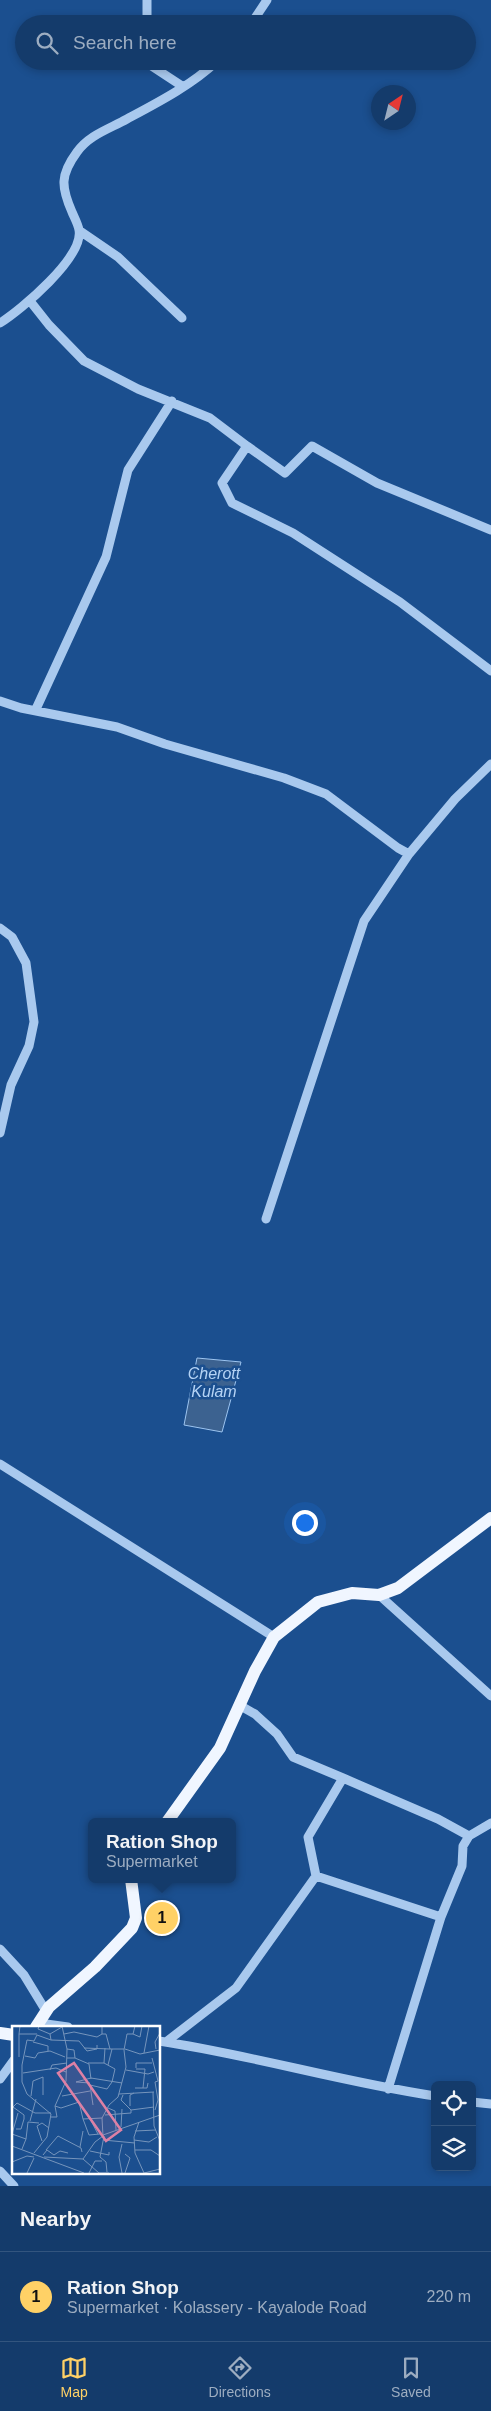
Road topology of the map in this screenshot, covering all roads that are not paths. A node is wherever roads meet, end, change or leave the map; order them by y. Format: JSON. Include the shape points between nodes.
{"nodes":[{"id":1,"x":146,"y":0,"type":"edge"},
{"id":2,"x":267,"y":0,"type":"edge"},
{"id":3,"x":147,"y":15,"type":"edge"},
{"id":4,"x":257,"y":15,"type":"edge"},
{"id":5,"x":158,"y":70,"type":"edge"},
{"id":6,"x":204,"y":70,"type":"edge"},
{"id":7,"x":182,"y":86,"type":"junction"},
{"id":8,"x":80,"y":231,"type":"junction"},
{"id":9,"x":30,"y":301,"type":"junction"},
{"id":10,"x":182,"y":318,"type":"dead end"},
{"id":11,"x":0,"y":323,"type":"edge"},
{"id":12,"x":172,"y":401,"type":"junction"},
{"id":13,"x":247,"y":446,"type":"junction"},
{"id":14,"x":491,"y":530,"type":"edge"},
{"id":15,"x":491,"y":671,"type":"edge"},
{"id":16,"x":0,"y":701,"type":"edge"},
{"id":17,"x":36,"y":709,"type":"junction"},
{"id":18,"x":491,"y":764,"type":"edge"},
{"id":19,"x":409,"y":854,"type":"junction"},
{"id":20,"x":0,"y":928,"type":"edge"},
{"id":21,"x":0,"y":1133,"type":"edge"},
{"id":22,"x":266,"y":1219,"type":"dead end"},
{"id":23,"x":0,"y":1465,"type":"edge"},
{"id":24,"x":491,"y":1518,"type":"edge"},
{"id":25,"x":379,"y":1595,"type":"junction"},
{"id":26,"x":274,"y":1637,"type":"junction"},
{"id":27,"x":491,"y":1696,"type":"edge"},
{"id":28,"x":239,"y":1705,"type":"junction"},
{"id":29,"x":343,"y":1778,"type":"junction"},
{"id":30,"x":170,"y":1818,"type":"edge"},
{"id":31,"x":491,"y":1823,"type":"edge"},
{"id":32,"x":469,"y":1836,"type":"junction"},
{"id":33,"x":316,"y":1876,"type":"junction"},
{"id":34,"x":131,"y":1883,"type":"edge"},
{"id":35,"x":441,"y":1917,"type":"junction"},
{"id":36,"x":0,"y":1950,"type":"edge"},
{"id":37,"x":46,"y":2011,"type":"junction"},
{"id":38,"x":37,"y":2025,"type":"edge"},
{"id":39,"x":52,"y":2026,"type":"edge"},
{"id":40,"x":162,"y":2042,"type":"edge"},
{"id":41,"x":12,"y":2063,"type":"edge"},
{"id":42,"x":0,"y":2079,"type":"edge"},
{"id":43,"x":388,"y":2089,"type":"junction"},
{"id":44,"x":431,"y":2095,"type":"edge"},
{"id":45,"x":476,"y":2102,"type":"edge"},
{"id":46,"x":491,"y":2104,"type":"edge"},
{"id":47,"x":0,"y":2172,"type":"edge"},
{"id":48,"x":14,"y":2186,"type":"edge"}],
"edges":[{"from":1,"to":3,"type":"street"},
{"from":2,"to":4,"type":"street"},
{"from":5,"to":7,"type":"street"},
{"from":6,"to":7,"type":"street"},
{"from":7,"to":8,"type":"street","via":[[158,103],[90,138],[78,150],[67,166],[62,185]]},
{"from":8,"to":9,"type":"street","via":[[75,249],[42,292]]},
{"from":8,"to":10,"type":"street","via":[[118,257]]},
{"from":9,"to":11,"type":"street"},
{"from":9,"to":12,"type":"street","via":[[84,360],[138,389]]},
{"from":12,"to":13,"type":"street","via":[[210,418]]},
{"from":12,"to":17,"type":"street","via":[[128,470],[106,557]]},
{"from":13,"to":14,"type":"street","via":[[285,473],[312,446],[377,483]]},
{"from":13,"to":15,"type":"street","via":[[222,483],[232,503],[293,533],[392,597]]},
{"from":16,"to":17,"type":"street"},
{"from":17,"to":19,"type":"street","via":[[117,727],[326,794]]},
{"from":18,"to":19,"type":"street","via":[[455,799]]},
{"from":19,"to":22,"type":"street","via":[[364,921]]},
{"from":20,"to":21,"type":"street","via":[[12,937],[26,963],[34,1022],[28,1046],[11,1085]]},
{"from":23,"to":26,"type":"street"},
{"from":24,"to":25,"type":"main road","via":[[398,1588]]},
{"from":25,"to":26,"type":"main road","via":[[352,1593],[318,1602]]},
{"from":25,"to":27,"type":"street"},
{"from":26,"to":28,"type":"main road"},
{"from":28,"to":29,"type":"street","via":[[255,1714],[277,1734],[293,1757]]},
{"from":28,"to":30,"type":"main road","via":[[220,1748]]},
{"from":29,"to":32,"type":"street","via":[[438,1818]]},
{"from":29,"to":33,"type":"street","via":[[308,1837]]},
{"from":31,"to":32,"type":"street"},
{"from":32,"to":35,"type":"street","via":[[463,1846],[462,1866]]},
{"from":33,"to":35,"type":"street"},
{"from":33,"to":40,"type":"street","via":[[236,1988]]},
{"from":34,"to":37,"type":"main road","via":[[136,1918],[132,1928]]},
{"from":35,"to":43,"type":"street"},
{"from":36,"to":37,"type":"street","via":[[24,1975]]},
{"from":37,"to":38,"type":"main road"},
{"from":38,"to":39,"type":"street"},
{"from":40,"to":43,"type":"street","via":[[223,2051]]},
{"from":41,"to":42,"type":"street"},
{"from":43,"to":44,"type":"street"},
{"from":45,"to":46,"type":"street"},
{"from":47,"to":48,"type":"street"}]}
